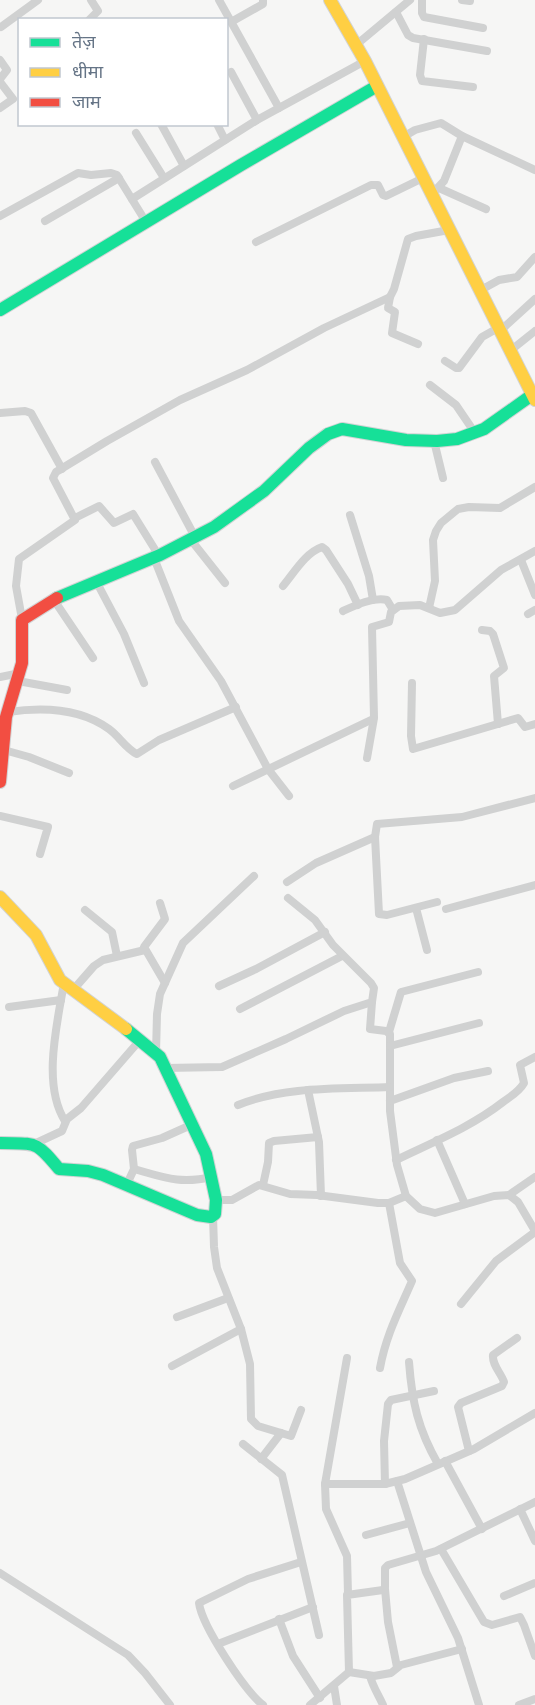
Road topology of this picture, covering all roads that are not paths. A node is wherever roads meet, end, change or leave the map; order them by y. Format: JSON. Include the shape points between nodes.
{"nodes":[{"id":1,"x":38,"y":0,"type":"edge"},
{"id":2,"x":91,"y":0,"type":"edge"},
{"id":3,"x":219,"y":0,"type":"edge"},
{"id":4,"x":263,"y":0,"type":"edge"},
{"id":5,"x":330,"y":0,"type":"edge"},
{"id":6,"x":410,"y":0,"type":"edge"},
{"id":7,"x":422,"y":0,"type":"edge"},
{"id":8,"x":396,"y":12,"type":"junction"},
{"id":9,"x":91,"y":18,"type":"edge"},
{"id":10,"x":231,"y":22,"type":"junction"},
{"id":11,"x":0,"y":27,"type":"edge"},
{"id":12,"x":483,"y":28,"type":"dead end"},
{"id":13,"x":424,"y":39,"type":"junction"},
{"id":14,"x":356,"y":45,"type":"junction"},
{"id":15,"x":487,"y":51,"type":"dead end"},
{"id":16,"x":0,"y":60,"type":"edge"},
{"id":17,"x":359,"y":64,"type":"junction"},
{"id":18,"x":231,"y":72,"type":"dead end"},
{"id":19,"x":0,"y":80,"type":"edge"},
{"id":20,"x":472,"y":87,"type":"dead end"},
{"id":21,"x":372,"y":89,"type":"junction"},
{"id":22,"x":16,"y":99,"type":"edge"},
{"id":23,"x":0,"y":108,"type":"edge"},
{"id":24,"x":279,"y":108,"type":"junction"},
{"id":25,"x":258,"y":120,"type":"junction"},
{"id":26,"x":162,"y":126,"type":"edge"},
{"id":27,"x":218,"y":126,"type":"edge"},
{"id":28,"x":136,"y":133,"type":"dead end"},
{"id":29,"x":462,"y":136,"type":"junction"},
{"id":30,"x":403,"y":137,"type":"junction"},
{"id":31,"x":225,"y":140,"type":"junction"},
{"id":32,"x":184,"y":166,"type":"junction"},
{"id":33,"x":535,"y":170,"type":"edge"},
{"id":34,"x":119,"y":178,"type":"junction"},
{"id":35,"x":164,"y":178,"type":"junction"},
{"id":36,"x":418,"y":180,"type":"junction"},
{"id":37,"x":435,"y":191,"type":"junction"},
{"id":38,"x":132,"y":199,"type":"junction"},
{"id":39,"x":486,"y":209,"type":"dead end"},
{"id":40,"x":0,"y":216,"type":"edge"},
{"id":41,"x":45,"y":221,"type":"dead end"},
{"id":42,"x":146,"y":222,"type":"junction"},
{"id":43,"x":444,"y":231,"type":"junction"},
{"id":44,"x":256,"y":242,"type":"dead end"},
{"id":45,"x":535,"y":257,"type":"edge"},
{"id":46,"x":479,"y":291,"type":"junction"},
{"id":47,"x":390,"y":297,"type":"junction"},
{"id":48,"x":535,"y":299,"type":"edge"},
{"id":49,"x":0,"y":310,"type":"edge"},
{"id":50,"x":495,"y":330,"type":"junction"},
{"id":51,"x":535,"y":331,"type":"edge"},
{"id":52,"x":418,"y":344,"type":"dead end"},
{"id":53,"x":510,"y":351,"type":"junction"},
{"id":54,"x":445,"y":361,"type":"dead end"},
{"id":55,"x":430,"y":385,"type":"dead end"},
{"id":56,"x":531,"y":394,"type":"edge"},
{"id":57,"x":0,"y":413,"type":"edge"},
{"id":58,"x":475,"y":433,"type":"junction"},
{"id":59,"x":434,"y":441,"type":"junction"},
{"id":60,"x":155,"y":462,"type":"dead end"},
{"id":61,"x":62,"y":469,"type":"junction"},
{"id":62,"x":443,"y":478,"type":"dead end"},
{"id":63,"x":535,"y":487,"type":"edge"},
{"id":64,"x":350,"y":515,"type":"dead end"},
{"id":65,"x":75,"y":518,"type":"junction"},
{"id":66,"x":193,"y":538,"type":"junction"},
{"id":67,"x":535,"y":551,"type":"edge"},
{"id":68,"x":156,"y":556,"type":"junction"},
{"id":69,"x":521,"y":560,"type":"junction"},
{"id":70,"x":96,"y":581,"type":"junction"},
{"id":71,"x":225,"y":583,"type":"dead end"},
{"id":72,"x":283,"y":586,"type":"dead end"},
{"id":73,"x":535,"y":595,"type":"edge"},
{"id":74,"x":54,"y":600,"type":"junction"},
{"id":75,"x":373,"y":600,"type":"junction"},
{"id":76,"x":358,"y":605,"type":"junction"},
{"id":77,"x":429,"y":608,"type":"junction"},
{"id":78,"x":393,"y":610,"type":"junction"},
{"id":79,"x":343,"y":611,"type":"dead end"},
{"id":80,"x":22,"y":619,"type":"junction"},
{"id":81,"x":482,"y":630,"type":"dead end"},
{"id":82,"x":93,"y":658,"type":"dead end"},
{"id":83,"x":0,"y":676,"type":"edge"},
{"id":84,"x":19,"y":677,"type":"junction"},
{"id":85,"x":144,"y":683,"type":"dead end"},
{"id":86,"x":412,"y":683,"type":"dead end"},
{"id":87,"x":67,"y":690,"type":"dead end"},
{"id":88,"x":236,"y":706,"type":"junction"},
{"id":89,"x":8,"y":712,"type":"junction"},
{"id":90,"x":374,"y":719,"type":"junction"},
{"id":91,"x":498,"y":724,"type":"junction"},
{"id":92,"x":535,"y":724,"type":"edge"},
{"id":93,"x":4,"y":750,"type":"junction"},
{"id":94,"x":367,"y":758,"type":"dead end"},
{"id":95,"x":268,"y":769,"type":"junction"},
{"id":96,"x":69,"y":772,"type":"dead end"},
{"id":97,"x":0,"y":782,"type":"edge"},
{"id":98,"x":233,"y":786,"type":"dead end"},
{"id":99,"x":289,"y":796,"type":"dead end"},
{"id":100,"x":535,"y":798,"type":"edge"},
{"id":101,"x":0,"y":816,"type":"edge"},
{"id":102,"x":375,"y":837,"type":"junction"},
{"id":103,"x":40,"y":854,"type":"dead end"},
{"id":104,"x":254,"y":876,"type":"dead end"},
{"id":105,"x":287,"y":882,"type":"dead end"},
{"id":106,"x":535,"y":885,"type":"edge"},
{"id":107,"x":0,"y":897,"type":"edge"},
{"id":108,"x":288,"y":898,"type":"dead end"},
{"id":109,"x":436,"y":902,"type":"dead end"},
{"id":110,"x":160,"y":903,"type":"dead end"},
{"id":111,"x":416,"y":908,"type":"junction"},
{"id":112,"x":446,"y":909,"type":"dead end"},
{"id":113,"x":86,"y":910,"type":"dead end"},
{"id":114,"x":325,"y":932,"type":"junction"},
{"id":115,"x":145,"y":950,"type":"junction"},
{"id":116,"x":427,"y":950,"type":"dead end"},
{"id":117,"x":117,"y":956,"type":"junction"},
{"id":118,"x":342,"y":956,"type":"junction"},
{"id":119,"x":478,"y":972,"type":"dead end"},
{"id":120,"x":165,"y":983,"type":"junction"},
{"id":121,"x":219,"y":986,"type":"dead end"},
{"id":122,"x":68,"y":987,"type":"junction"},
{"id":123,"x":61,"y":1000,"type":"junction"},
{"id":124,"x":372,"y":1002,"type":"junction"},
{"id":125,"x":9,"y":1007,"type":"dead end"},
{"id":126,"x":240,"y":1009,"type":"dead end"},
{"id":127,"x":479,"y":1023,"type":"dead end"},
{"id":128,"x":389,"y":1032,"type":"junction"},
{"id":129,"x":140,"y":1040,"type":"junction"},
{"id":130,"x":390,"y":1046,"type":"junction"},
{"id":131,"x":156,"y":1053,"type":"junction"},
{"id":132,"x":535,"y":1057,"type":"edge"},
{"id":133,"x":165,"y":1068,"type":"junction"},
{"id":134,"x":488,"y":1071,"type":"dead end"},
{"id":135,"x":390,"y":1087,"type":"junction"},
{"id":136,"x":308,"y":1090,"type":"junction"},
{"id":137,"x":390,"y":1101,"type":"junction"},
{"id":138,"x":238,"y":1105,"type":"dead end"},
{"id":139,"x":65,"y":1121,"type":"junction"},
{"id":140,"x":191,"y":1125,"type":"junction"},
{"id":141,"x":318,"y":1137,"type":"junction"},
{"id":142,"x":437,"y":1140,"type":"junction"},
{"id":143,"x":0,"y":1143,"type":"edge"},
{"id":144,"x":34,"y":1144,"type":"junction"},
{"id":145,"x":396,"y":1160,"type":"junction"},
{"id":146,"x":134,"y":1168,"type":"junction"},
{"id":147,"x":213,"y":1177,"type":"junction"},
{"id":148,"x":535,"y":1177,"type":"edge"},
{"id":149,"x":127,"y":1184,"type":"junction"},
{"id":150,"x":263,"y":1185,"type":"junction"},
{"id":151,"x":509,"y":1195,"type":"junction"},
{"id":152,"x":321,"y":1196,"type":"junction"},
{"id":153,"x":406,"y":1196,"type":"junction"},
{"id":154,"x":216,"y":1200,"type":"junction"},
{"id":155,"x":389,"y":1203,"type":"junction"},
{"id":156,"x":465,"y":1204,"type":"junction"},
{"id":157,"x":213,"y":1216,"type":"junction"},
{"id":158,"x":535,"y":1232,"type":"edge"},
{"id":159,"x":228,"y":1298,"type":"junction"},
{"id":160,"x":460,"y":1304,"type":"dead end"},
{"id":161,"x":177,"y":1317,"type":"dead end"},
{"id":162,"x":241,"y":1329,"type":"junction"},
{"id":163,"x":517,"y":1338,"type":"dead end"},
{"id":164,"x":347,"y":1358,"type":"dead end"},
{"id":165,"x":409,"y":1362,"type":"dead end"},
{"id":166,"x":172,"y":1366,"type":"dead end"},
{"id":167,"x":380,"y":1368,"type":"dead end"},
{"id":168,"x":434,"y":1391,"type":"dead end"},
{"id":169,"x":412,"y":1396,"type":"junction"},
{"id":170,"x":301,"y":1410,"type":"dead end"},
{"id":171,"x":535,"y":1413,"type":"edge"},
{"id":172,"x":281,"y":1433,"type":"junction"},
{"id":173,"x":243,"y":1444,"type":"dead end"},
{"id":174,"x":469,"y":1451,"type":"junction"},
{"id":175,"x":261,"y":1459,"type":"junction"},
{"id":176,"x":442,"y":1463,"type":"junction"},
{"id":177,"x":397,"y":1481,"type":"junction"},
{"id":178,"x":324,"y":1484,"type":"junction"},
{"id":179,"x":385,"y":1484,"type":"junction"},
{"id":180,"x":535,"y":1502,"type":"edge"},
{"id":181,"x":520,"y":1509,"type":"junction"},
{"id":182,"x":410,"y":1523,"type":"junction"},
{"id":183,"x":482,"y":1528,"type":"junction"},
{"id":184,"x":366,"y":1535,"type":"dead end"},
{"id":185,"x":535,"y":1541,"type":"edge"},
{"id":186,"x":441,"y":1549,"type":"junction"},
{"id":187,"x":421,"y":1556,"type":"junction"},
{"id":188,"x":301,"y":1562,"type":"junction"},
{"id":189,"x":0,"y":1574,"type":"edge"},
{"id":190,"x":535,"y":1583,"type":"edge"},
{"id":191,"x":385,"y":1589,"type":"junction"},
{"id":192,"x":348,"y":1594,"type":"junction"},
{"id":193,"x":504,"y":1596,"type":"dead end"},
{"id":194,"x":313,"y":1607,"type":"junction"},
{"id":195,"x":279,"y":1619,"type":"junction"},
{"id":196,"x":319,"y":1635,"type":"dead end"},
{"id":197,"x":218,"y":1644,"type":"junction"},
{"id":198,"x":462,"y":1649,"type":"junction"},
{"id":199,"x":535,"y":1656,"type":"edge"},
{"id":200,"x":397,"y":1667,"type":"junction"},
{"id":201,"x":349,"y":1672,"type":"junction"},
{"id":202,"x":370,"y":1676,"type":"junction"},
{"id":203,"x":334,"y":1686,"type":"junction"},
{"id":204,"x":320,"y":1698,"type":"junction"},
{"id":205,"x":535,"y":1699,"type":"edge"},
{"id":206,"x":170,"y":1705,"type":"edge"},
{"id":207,"x":263,"y":1705,"type":"edge"},
{"id":208,"x":310,"y":1705,"type":"edge"},
{"id":209,"x":337,"y":1705,"type":"edge"},
{"id":210,"x":383,"y":1705,"type":"edge"},
{"id":211,"x":479,"y":1705,"type":"edge"},
{"id":212,"x":519,"y":1705,"type":"edge"}],
"edges":[{"from":1,"to":11,"type":"street"},
{"from":2,"to":9,"type":"street","via":[[98,11]]},
{"from":3,"to":10,"type":"street"},
{"from":4,"to":10,"type":"street","via":[[263,4]]},
{"from":5,"to":14,"type":"street"},
{"from":6,"to":8,"type":"street"},
{"from":7,"to":12,"type":"street","via":[[424,17]]},
{"from":8,"to":13,"type":"street","via":[[408,35]]},
{"from":8,"to":14,"type":"street"},
{"from":10,"to":24,"type":"street"},
{"from":13,"to":15,"type":"street"},
{"from":13,"to":20,"type":"street","via":[[422,81]]},
{"from":14,"to":17,"type":"street"},
{"from":16,"to":19,"type":"street","via":[[7,70]]},
{"from":17,"to":21,"type":"street"},
{"from":17,"to":24,"type":"street"},
{"from":18,"to":25,"type":"street"},
{"from":19,"to":22,"type":"street"},
{"from":21,"to":30,"type":"street"},
{"from":21,"to":42,"type":"street"},
{"from":22,"to":23,"type":"street"},
{"from":24,"to":25,"type":"street"},
{"from":25,"to":31,"type":"street"},
{"from":26,"to":32,"type":"street"},
{"from":27,"to":31,"type":"street"},
{"from":28,"to":35,"type":"street"},
{"from":29,"to":30,"type":"street","via":[[439,123]]},
{"from":29,"to":33,"type":"street"},
{"from":29,"to":37,"type":"street","via":[[444,181]]},
{"from":30,"to":36,"type":"street"},
{"from":31,"to":32,"type":"street"},
{"from":32,"to":35,"type":"street"},
{"from":34,"to":38,"type":"street"},
{"from":34,"to":40,"type":"street","via":[[111,173],[78,172]]},
{"from":34,"to":41,"type":"street"},
{"from":35,"to":38,"type":"street"},
{"from":36,"to":37,"type":"street"},
{"from":36,"to":44,"type":"street","via":[[386,196],[378,185],[371,185]]},
{"from":37,"to":39,"type":"street"},
{"from":37,"to":43,"type":"street"},
{"from":38,"to":42,"type":"street"},
{"from":42,"to":49,"type":"street"},
{"from":43,"to":46,"type":"street"},
{"from":43,"to":47,"type":"street","via":[[408,239]]},
{"from":45,"to":46,"type":"street","via":[[517,277],[499,280]]},
{"from":46,"to":50,"type":"street"},
{"from":47,"to":52,"type":"street","via":[[388,308],[395,312],[392,333]]},
{"from":47,"to":61,"type":"street","via":[[180,400]]},
{"from":48,"to":50,"type":"street"},
{"from":50,"to":53,"type":"street"},
{"from":50,"to":54,"type":"street","via":[[482,337],[459,368]]},
{"from":51,"to":53,"type":"street"},
{"from":53,"to":56,"type":"street"},
{"from":55,"to":58,"type":"street","via":[[456,405]]},
{"from":56,"to":58,"type":"street"},
{"from":57,"to":61,"type":"street","via":[[31,413]]},
{"from":58,"to":59,"type":"street"},
{"from":59,"to":62,"type":"street"},
{"from":59,"to":66,"type":"street","via":[[395,440],[339,429],[331,432],[229,518]]},
{"from":60,"to":66,"type":"street"},
{"from":61,"to":65,"type":"street","via":[[53,478]]},
{"from":63,"to":77,"type":"street","via":[[500,508],[458,509],[441,523],[433,540],[435,581]]},
{"from":64,"to":75,"type":"street"},
{"from":65,"to":68,"type":"street","via":[[99,507],[114,523],[133,514]]},
{"from":65,"to":80,"type":"street","via":[[19,559],[16,592]]},
{"from":66,"to":68,"type":"street"},
{"from":66,"to":71,"type":"street"},
{"from":67,"to":69,"type":"street"},
{"from":68,"to":70,"type":"street"},
{"from":68,"to":88,"type":"street","via":[[179,621]]},
{"from":69,"to":73,"type":"street"},
{"from":69,"to":77,"type":"street","via":[[501,570],[455,610],[440,613]]},
{"from":70,"to":74,"type":"street"},
{"from":70,"to":85,"type":"street"},
{"from":72,"to":76,"type":"street","via":[[313,551],[322,547]]},
{"from":74,"to":80,"type":"street"},
{"from":74,"to":82,"type":"street"},
{"from":75,"to":76,"type":"street"},
{"from":75,"to":78,"type":"street","via":[[387,600]]},
{"from":76,"to":79,"type":"street"},
{"from":77,"to":78,"type":"street","via":[[410,604]]},
{"from":78,"to":90,"type":"street","via":[[389,622],[371,628]]},
{"from":80,"to":84,"type":"street"},
{"from":81,"to":91,"type":"street","via":[[493,634],[504,668],[494,676]]},
{"from":83,"to":84,"type":"street"},
{"from":84,"to":87,"type":"street"},
{"from":84,"to":89,"type":"street"},
{"from":86,"to":91,"type":"street","via":[[413,749]]},
{"from":88,"to":89,"type":"street","via":[[137,754],[108,728],[87,716],[39,710]]},
{"from":88,"to":95,"type":"street"},
{"from":89,"to":93,"type":"street"},
{"from":90,"to":94,"type":"street"},
{"from":90,"to":95,"type":"street"},
{"from":91,"to":92,"type":"street","via":[[518,718],[525,727]]},
{"from":93,"to":96,"type":"street"},
{"from":93,"to":97,"type":"street"},
{"from":95,"to":98,"type":"street"},
{"from":95,"to":99,"type":"street"},
{"from":100,"to":102,"type":"street","via":[[462,817],[379,823]]},
{"from":101,"to":103,"type":"street","via":[[48,827]]},
{"from":102,"to":105,"type":"street","via":[[316,863]]},
{"from":102,"to":111,"type":"street","via":[[379,914]]},
{"from":104,"to":120,"type":"street","via":[[186,939]]},
{"from":106,"to":112,"type":"street"},
{"from":107,"to":122,"type":"street","via":[[35,934],[55,974]]},
{"from":108,"to":114,"type":"street"},
{"from":109,"to":111,"type":"street"},
{"from":110,"to":115,"type":"street","via":[[165,919],[145,944]]},
{"from":111,"to":116,"type":"street"},
{"from":113,"to":117,"type":"street","via":[[112,932]]},
{"from":114,"to":118,"type":"street"},
{"from":114,"to":121,"type":"street"},
{"from":115,"to":117,"type":"street"},
{"from":115,"to":120,"type":"street"},
{"from":117,"to":122,"type":"street","via":[[99,962]]},
{"from":118,"to":124,"type":"street","via":[[371,983]]},
{"from":118,"to":126,"type":"street"},
{"from":119,"to":128,"type":"street","via":[[401,992]]},
{"from":120,"to":131,"type":"street","via":[[158,1008]]},
{"from":122,"to":123,"type":"street"},
{"from":122,"to":129,"type":"street"},
{"from":123,"to":125,"type":"street"},
{"from":123,"to":139,"type":"street","via":[[53,1078],[57,1106]]},
{"from":124,"to":128,"type":"street","via":[[370,1029]]},
{"from":124,"to":133,"type":"street","via":[[344,1011],[232,1064],[218,1068]]},
{"from":127,"to":130,"type":"street"},
{"from":128,"to":130,"type":"street"},
{"from":129,"to":131,"type":"street"},
{"from":129,"to":139,"type":"street"},
{"from":130,"to":135,"type":"street"},
{"from":131,"to":133,"type":"street"},
{"from":132,"to":142,"type":"street","via":[[520,1065],[524,1083],[520,1090],[480,1119]]},
{"from":133,"to":140,"type":"street"},
{"from":134,"to":137,"type":"street","via":[[454,1078]]},
{"from":135,"to":136,"type":"street"},
{"from":135,"to":137,"type":"street"},
{"from":136,"to":138,"type":"street","via":[[262,1096]]},
{"from":136,"to":141,"type":"street"},
{"from":137,"to":145,"type":"street"},
{"from":139,"to":144,"type":"street","via":[[60,1132]]},
{"from":140,"to":146,"type":"street","via":[[133,1146]]},
{"from":140,"to":147,"type":"street","via":[[207,1154]]},
{"from":141,"to":150,"type":"street","via":[[269,1143]]},
{"from":141,"to":152,"type":"street"},
{"from":142,"to":145,"type":"street"},
{"from":142,"to":156,"type":"street"},
{"from":143,"to":144,"type":"street"},
{"from":144,"to":149,"type":"street","via":[[45,1150],[59,1169],[93,1172]]},
{"from":145,"to":153,"type":"street"},
{"from":146,"to":147,"type":"street","via":[[180,1181]]},
{"from":146,"to":149,"type":"street"},
{"from":147,"to":154,"type":"street"},
{"from":148,"to":151,"type":"street"},
{"from":149,"to":157,"type":"street","via":[[197,1215]]},
{"from":150,"to":152,"type":"street","via":[[290,1194]]},
{"from":150,"to":154,"type":"street","via":[[232,1200]]},
{"from":151,"to":156,"type":"street"},
{"from":151,"to":158,"type":"street","via":[[518,1202]]},
{"from":152,"to":155,"type":"street"},
{"from":153,"to":155,"type":"street"},
{"from":153,"to":156,"type":"street","via":[[420,1209],[435,1213]]},
{"from":154,"to":157,"type":"street"},
{"from":155,"to":167,"type":"street","via":[[400,1263],[412,1281],[384,1345]]},
{"from":157,"to":159,"type":"street","via":[[217,1268]]},
{"from":158,"to":160,"type":"street","via":[[496,1261]]},
{"from":159,"to":161,"type":"street"},
{"from":159,"to":162,"type":"street"},
{"from":162,"to":166,"type":"street"},
{"from":162,"to":172,"type":"street","via":[[252,1377],[251,1419],[258,1426]]},
{"from":163,"to":174,"type":"street","via":[[493,1355],[504,1382],[502,1386],[458,1407]]},
{"from":164,"to":178,"type":"street"},
{"from":165,"to":169,"type":"street"},
{"from":168,"to":169,"type":"street"},
{"from":169,"to":176,"type":"street","via":[[419,1424]]},
{"from":169,"to":179,"type":"street","via":[[388,1404]]},
{"from":170,"to":172,"type":"street","via":[[292,1436]]},
{"from":171,"to":174,"type":"street"},
{"from":172,"to":175,"type":"street"},
{"from":173,"to":175,"type":"street"},
{"from":174,"to":176,"type":"street"},
{"from":175,"to":188,"type":"street","via":[[282,1475]]},
{"from":176,"to":177,"type":"street"},
{"from":176,"to":183,"type":"street"},
{"from":177,"to":179,"type":"street"},
{"from":177,"to":182,"type":"street"},
{"from":178,"to":179,"type":"street"},
{"from":178,"to":192,"type":"street","via":[[326,1509],[347,1556]]},
{"from":180,"to":181,"type":"street"},
{"from":181,"to":183,"type":"street"},
{"from":181,"to":185,"type":"street"},
{"from":182,"to":184,"type":"street"},
{"from":182,"to":187,"type":"street"},
{"from":183,"to":186,"type":"street"},
{"from":186,"to":187,"type":"street"},
{"from":186,"to":199,"type":"street","via":[[484,1622],[492,1625],[519,1617]]},
{"from":187,"to":191,"type":"street","via":[[386,1566]]},
{"from":187,"to":198,"type":"street"},
{"from":188,"to":194,"type":"street"},
{"from":188,"to":197,"type":"street","via":[[248,1579],[201,1601],[199,1607]]},
{"from":189,"to":206,"type":"street","via":[[128,1655]]},
{"from":190,"to":193,"type":"street"},
{"from":191,"to":192,"type":"street"},
{"from":191,"to":200,"type":"street","via":[[387,1622]]},
{"from":192,"to":201,"type":"street"},
{"from":194,"to":195,"type":"street"},
{"from":194,"to":196,"type":"street"},
{"from":195,"to":197,"type":"street"},
{"from":195,"to":204,"type":"street","via":[[292,1656]]},
{"from":197,"to":207,"type":"street","via":[[246,1688]]},
{"from":198,"to":200,"type":"street"},
{"from":198,"to":211,"type":"street"},
{"from":200,"to":202,"type":"street","via":[[391,1673]]},
{"from":201,"to":202,"type":"street"},
{"from":201,"to":203,"type":"street"},
{"from":202,"to":210,"type":"street"},
{"from":203,"to":204,"type":"street"},
{"from":203,"to":209,"type":"street"},
{"from":204,"to":208,"type":"street"},
{"from":205,"to":212,"type":"street"}]}
